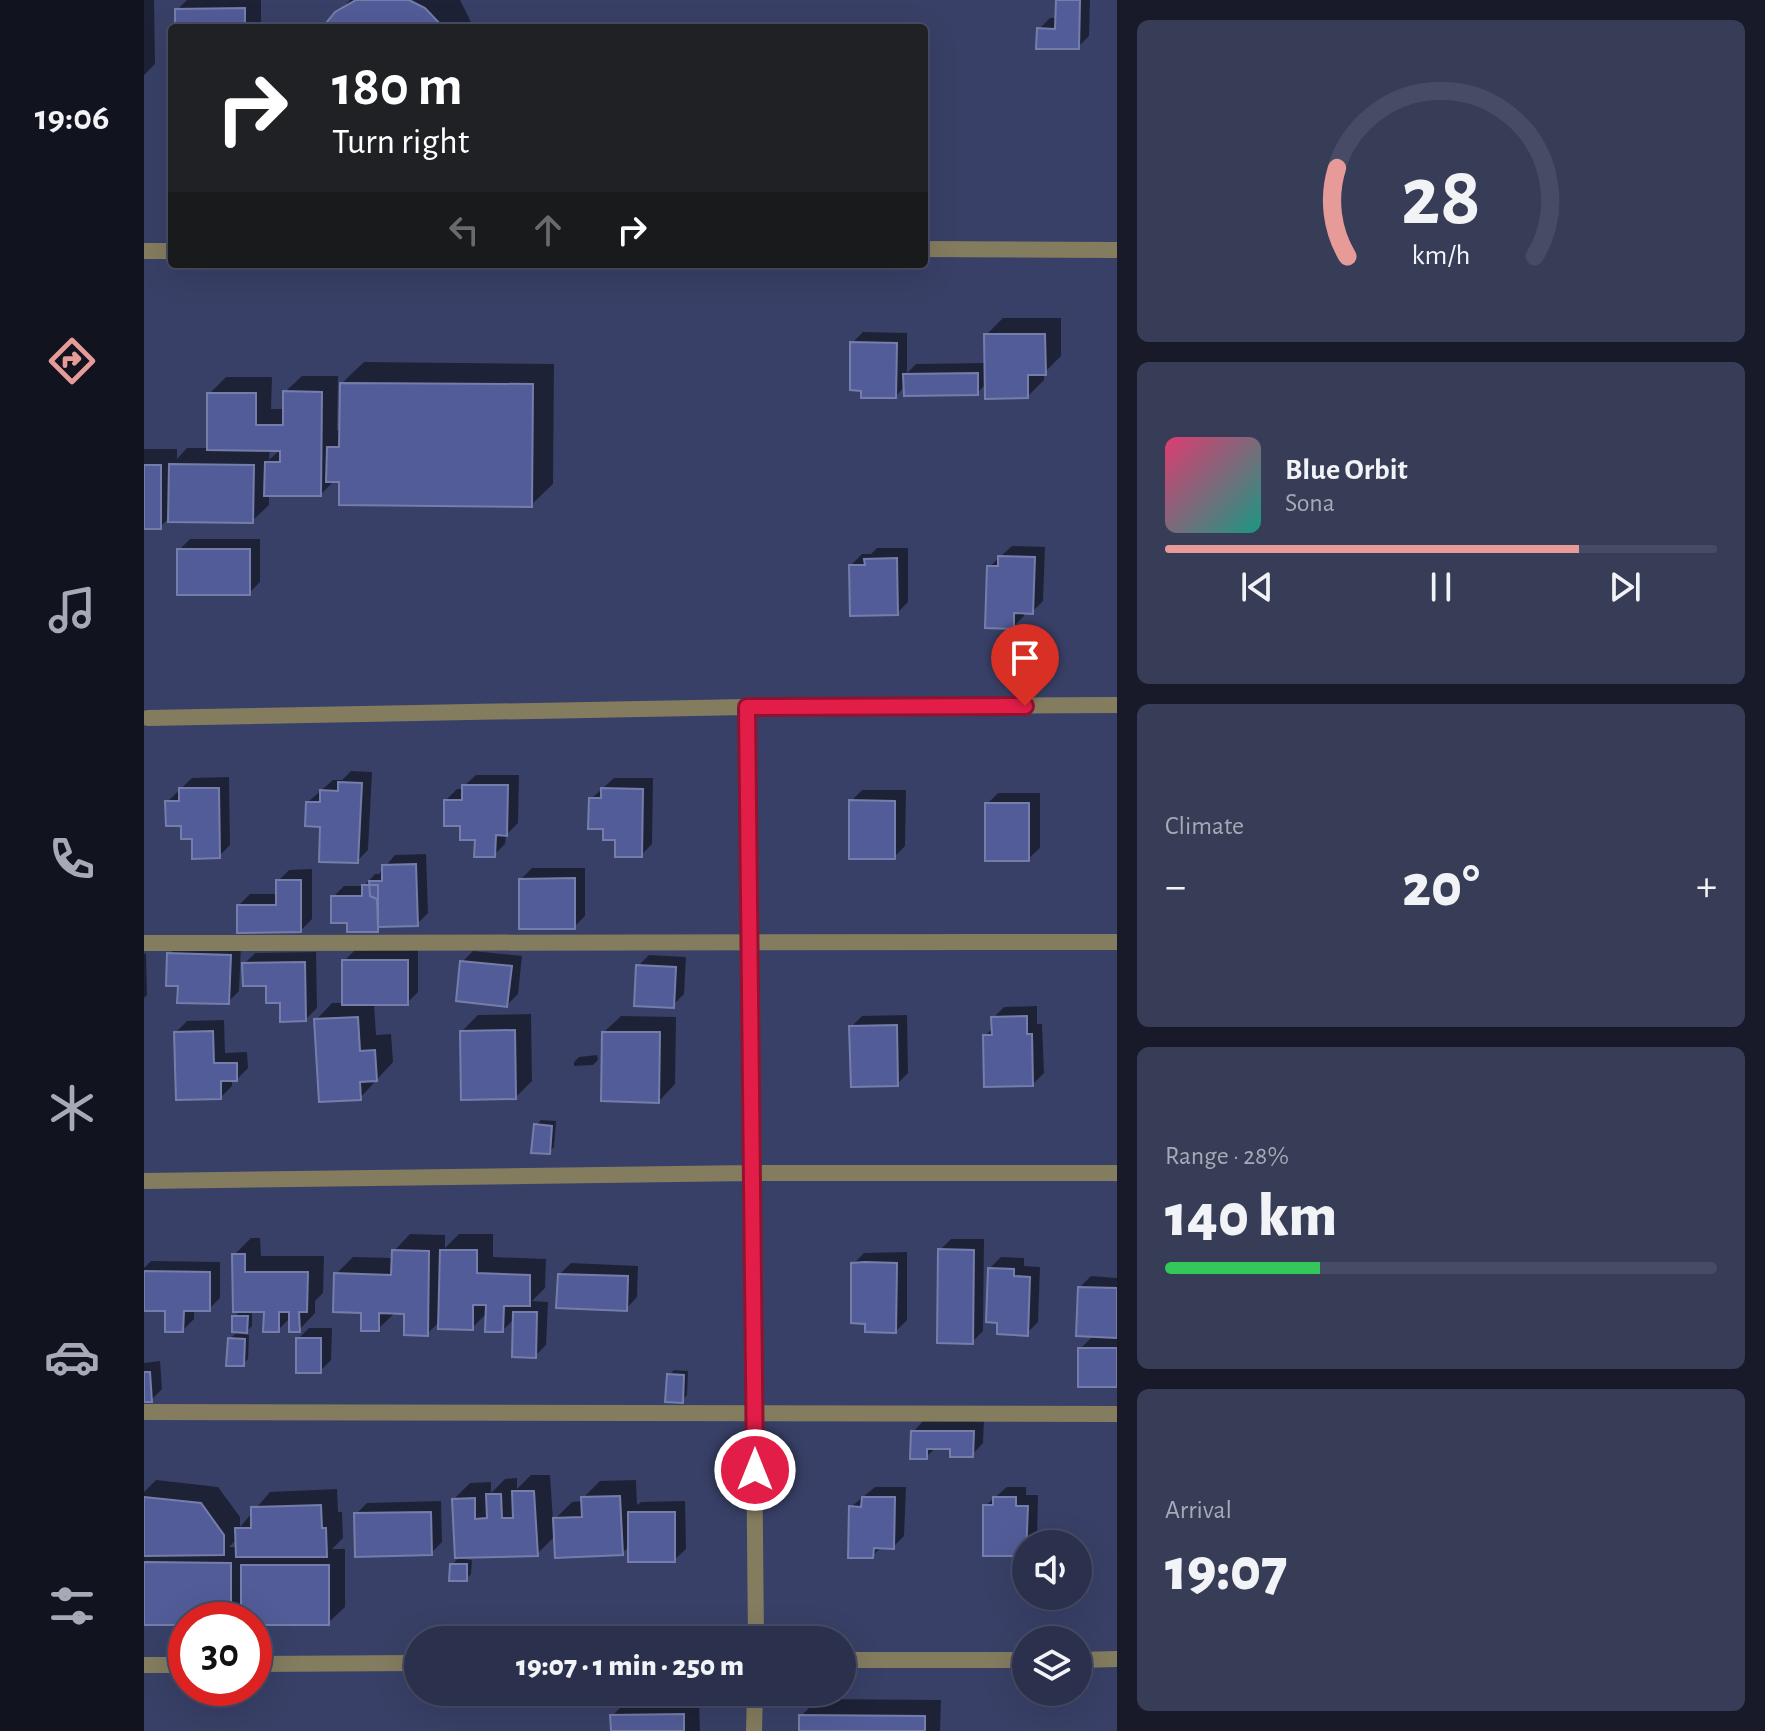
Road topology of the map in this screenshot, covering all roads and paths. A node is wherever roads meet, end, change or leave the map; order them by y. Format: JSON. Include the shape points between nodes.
{"nodes":[{"id":1,"x":928,"y":249,"type":"edge"},
{"id":2,"x":1117,"y":250,"type":"edge"},
{"id":3,"x":144,"y":251,"type":"edge"},
{"id":4,"x":168,"y":251,"type":"edge"},
{"id":5,"x":1117,"y":705,"type":"edge"},
{"id":6,"x":747,"y":707,"type":"junction"},
{"id":7,"x":148,"y":718,"type":"dead end"},
{"id":8,"x":751,"y":941,"type":"junction"},
{"id":9,"x":1117,"y":942,"type":"edge"},
{"id":10,"x":144,"y":943,"type":"edge"},
{"id":11,"x":752,"y":1173,"type":"junction"},
{"id":12,"x":1117,"y":1173,"type":"edge"},
{"id":13,"x":144,"y":1181,"type":"edge"},
{"id":14,"x":144,"y":1412,"type":"edge"},
{"id":15,"x":754,"y":1413,"type":"junction"},
{"id":16,"x":1117,"y":1414,"type":"edge"},
{"id":17,"x":756,"y":1626,"type":"edge"},
{"id":18,"x":1117,"y":1659,"type":"edge"},
{"id":19,"x":856,"y":1660,"type":"edge"},
{"id":20,"x":1012,"y":1660,"type":"edge"},
{"id":21,"x":1092,"y":1660,"type":"edge"},
{"id":22,"x":404,"y":1663,"type":"edge"},
{"id":23,"x":272,"y":1664,"type":"edge"},
{"id":24,"x":144,"y":1665,"type":"edge"},
{"id":25,"x":168,"y":1665,"type":"edge"},
{"id":26,"x":755,"y":1706,"type":"edge"},
{"id":27,"x":754,"y":1731,"type":"edge"}],
"edges":[{"from":1,"to":2,"type":"street"},
{"from":3,"to":4,"type":"street"},
{"from":5,"to":6,"type":"street"},
{"from":6,"to":7,"type":"street"},
{"from":6,"to":8,"type":"street"},
{"from":8,"to":9,"type":"street"},
{"from":8,"to":10,"type":"street"},
{"from":8,"to":11,"type":"street"},
{"from":11,"to":12,"type":"street"},
{"from":11,"to":13,"type":"street"},
{"from":11,"to":15,"type":"street"},
{"from":14,"to":15,"type":"street"},
{"from":15,"to":16,"type":"street"},
{"from":15,"to":17,"type":"street"},
{"from":18,"to":21,"type":"street"},
{"from":19,"to":20,"type":"street"},
{"from":22,"to":23,"type":"street"},
{"from":24,"to":25,"type":"street"},
{"from":26,"to":27,"type":"street"}]}
